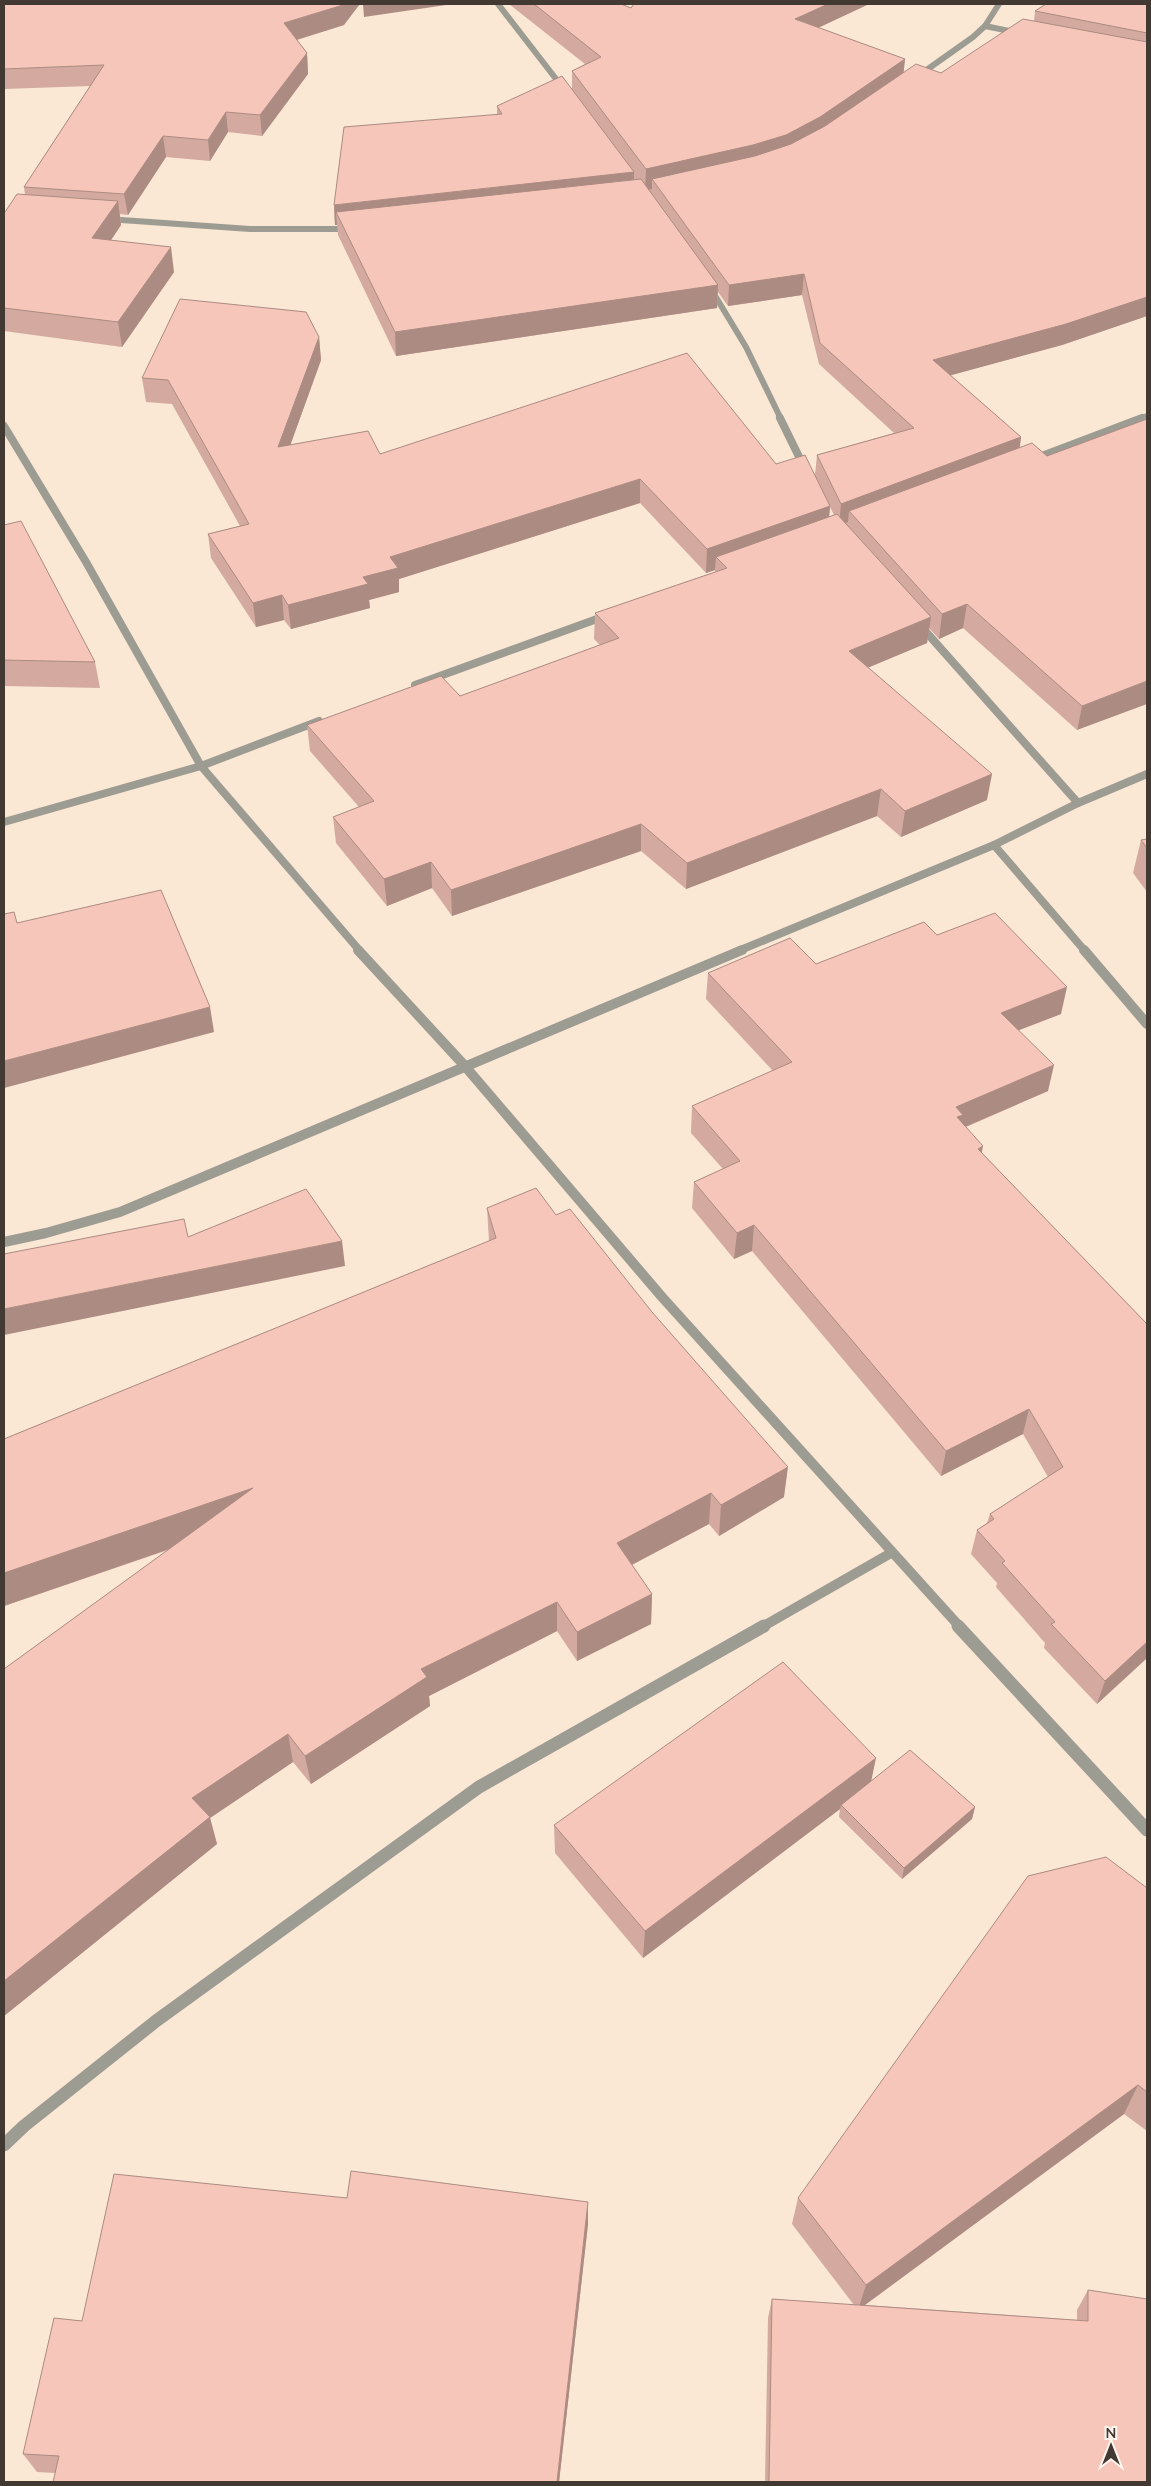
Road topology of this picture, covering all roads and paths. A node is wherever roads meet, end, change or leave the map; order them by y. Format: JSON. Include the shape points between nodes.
{"nodes":[{"id":1,"x":498,"y":4,"type":"edge"},
{"id":2,"x":999,"y":4,"type":"edge"},
{"id":3,"x":986,"y":26,"type":"junction"},
{"id":4,"x":1023,"y":34,"type":"edge"},
{"id":5,"x":909,"y":82,"type":"edge"},
{"id":6,"x":568,"y":95,"type":"edge"},
{"id":7,"x":102,"y":219,"type":"edge"},
{"id":8,"x":357,"y":229,"type":"edge"},
{"id":9,"x":708,"y":286,"type":"edge"},
{"id":10,"x":1147,"y":416,"type":"edge"},
{"id":11,"x":4,"y":426,"type":"edge"},
{"id":12,"x":1028,"y":461,"type":"edge"},
{"id":13,"x":810,"y":480,"type":"edge"},
{"id":14,"x":613,"y":613,"type":"edge"},
{"id":15,"x":910,"y":614,"type":"edge"},
{"id":16,"x":411,"y":687,"type":"edge"},
{"id":17,"x":329,"y":718,"type":"edge"},
{"id":18,"x":201,"y":766,"type":"junction"},
{"id":19,"x":1147,"y":774,"type":"edge"},
{"id":20,"x":1078,"y":803,"type":"junction"},
{"id":21,"x":4,"y":822,"type":"edge"},
{"id":22,"x":994,"y":845,"type":"junction"},
{"id":23,"x":1147,"y":1024,"type":"edge"},
{"id":24,"x":464,"y":1065,"type":"junction"},
{"id":25,"x":4,"y":1242,"type":"edge"},
{"id":26,"x":891,"y":1553,"type":"junction"},
{"id":27,"x":1147,"y":1830,"type":"edge"},
{"id":28,"x":4,"y":2145,"type":"edge"}],
"edges":[{"from":1,"to":6,"type":"street"},
{"from":2,"to":3,"type":"street"},
{"from":3,"to":4,"type":"street"},
{"from":3,"to":5,"type":"street"},
{"from":7,"to":8,"type":"street","via":[[250,230]]},
{"from":9,"to":13,"type":"street","via":[[746,347]]},
{"from":10,"to":12,"type":"street"},
{"from":11,"to":18,"type":"street","via":[[86,562]]},
{"from":14,"to":16,"type":"street"},
{"from":15,"to":20,"type":"street"},
{"from":17,"to":18,"type":"street"},
{"from":18,"to":21,"type":"street"},
{"from":18,"to":24,"type":"street","via":[[343,933]]},
{"from":19,"to":20,"type":"street"},
{"from":20,"to":22,"type":"street"},
{"from":22,"to":23,"type":"street"},
{"from":22,"to":24,"type":"street"},
{"from":24,"to":25,"type":"street","via":[[120,1212]]},
{"from":24,"to":26,"type":"street","via":[[662,1297]]},
{"from":26,"to":27,"type":"street"},
{"from":26,"to":28,"type":"street","via":[[479,1787],[156,2021]]}]}
